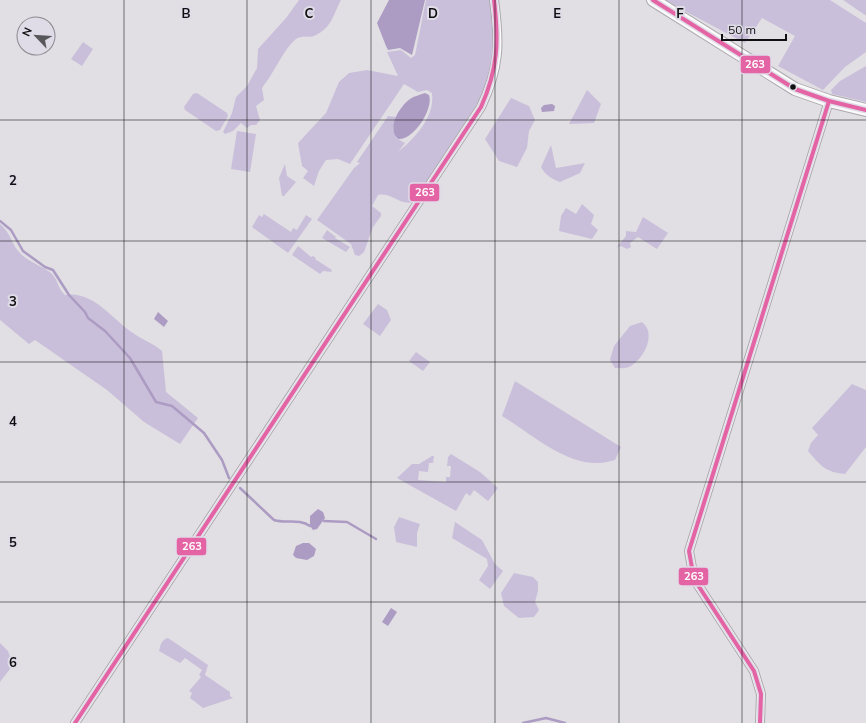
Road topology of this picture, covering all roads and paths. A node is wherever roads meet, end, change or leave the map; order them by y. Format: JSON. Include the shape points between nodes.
{"nodes":[{"id":1,"x":494,"y":0,"type":"edge"},
{"id":2,"x":653,"y":0,"type":"edge"},
{"id":3,"x":829,"y":101,"type":"junction"},
{"id":4,"x":866,"y":110,"type":"edge"},
{"id":5,"x":75,"y":723,"type":"edge"},
{"id":6,"x":760,"y":723,"type":"edge"}],
"edges":[{"from":1,"to":5,"type":"street","via":[[497,57],[492,83],[481,107]]},
{"from":2,"to":3,"type":"street","via":[[778,80]]},
{"from":3,"to":4,"type":"street"},
{"from":3,"to":6,"type":"street","via":[[688,551],[694,578],[754,671],[762,702]]}]}
